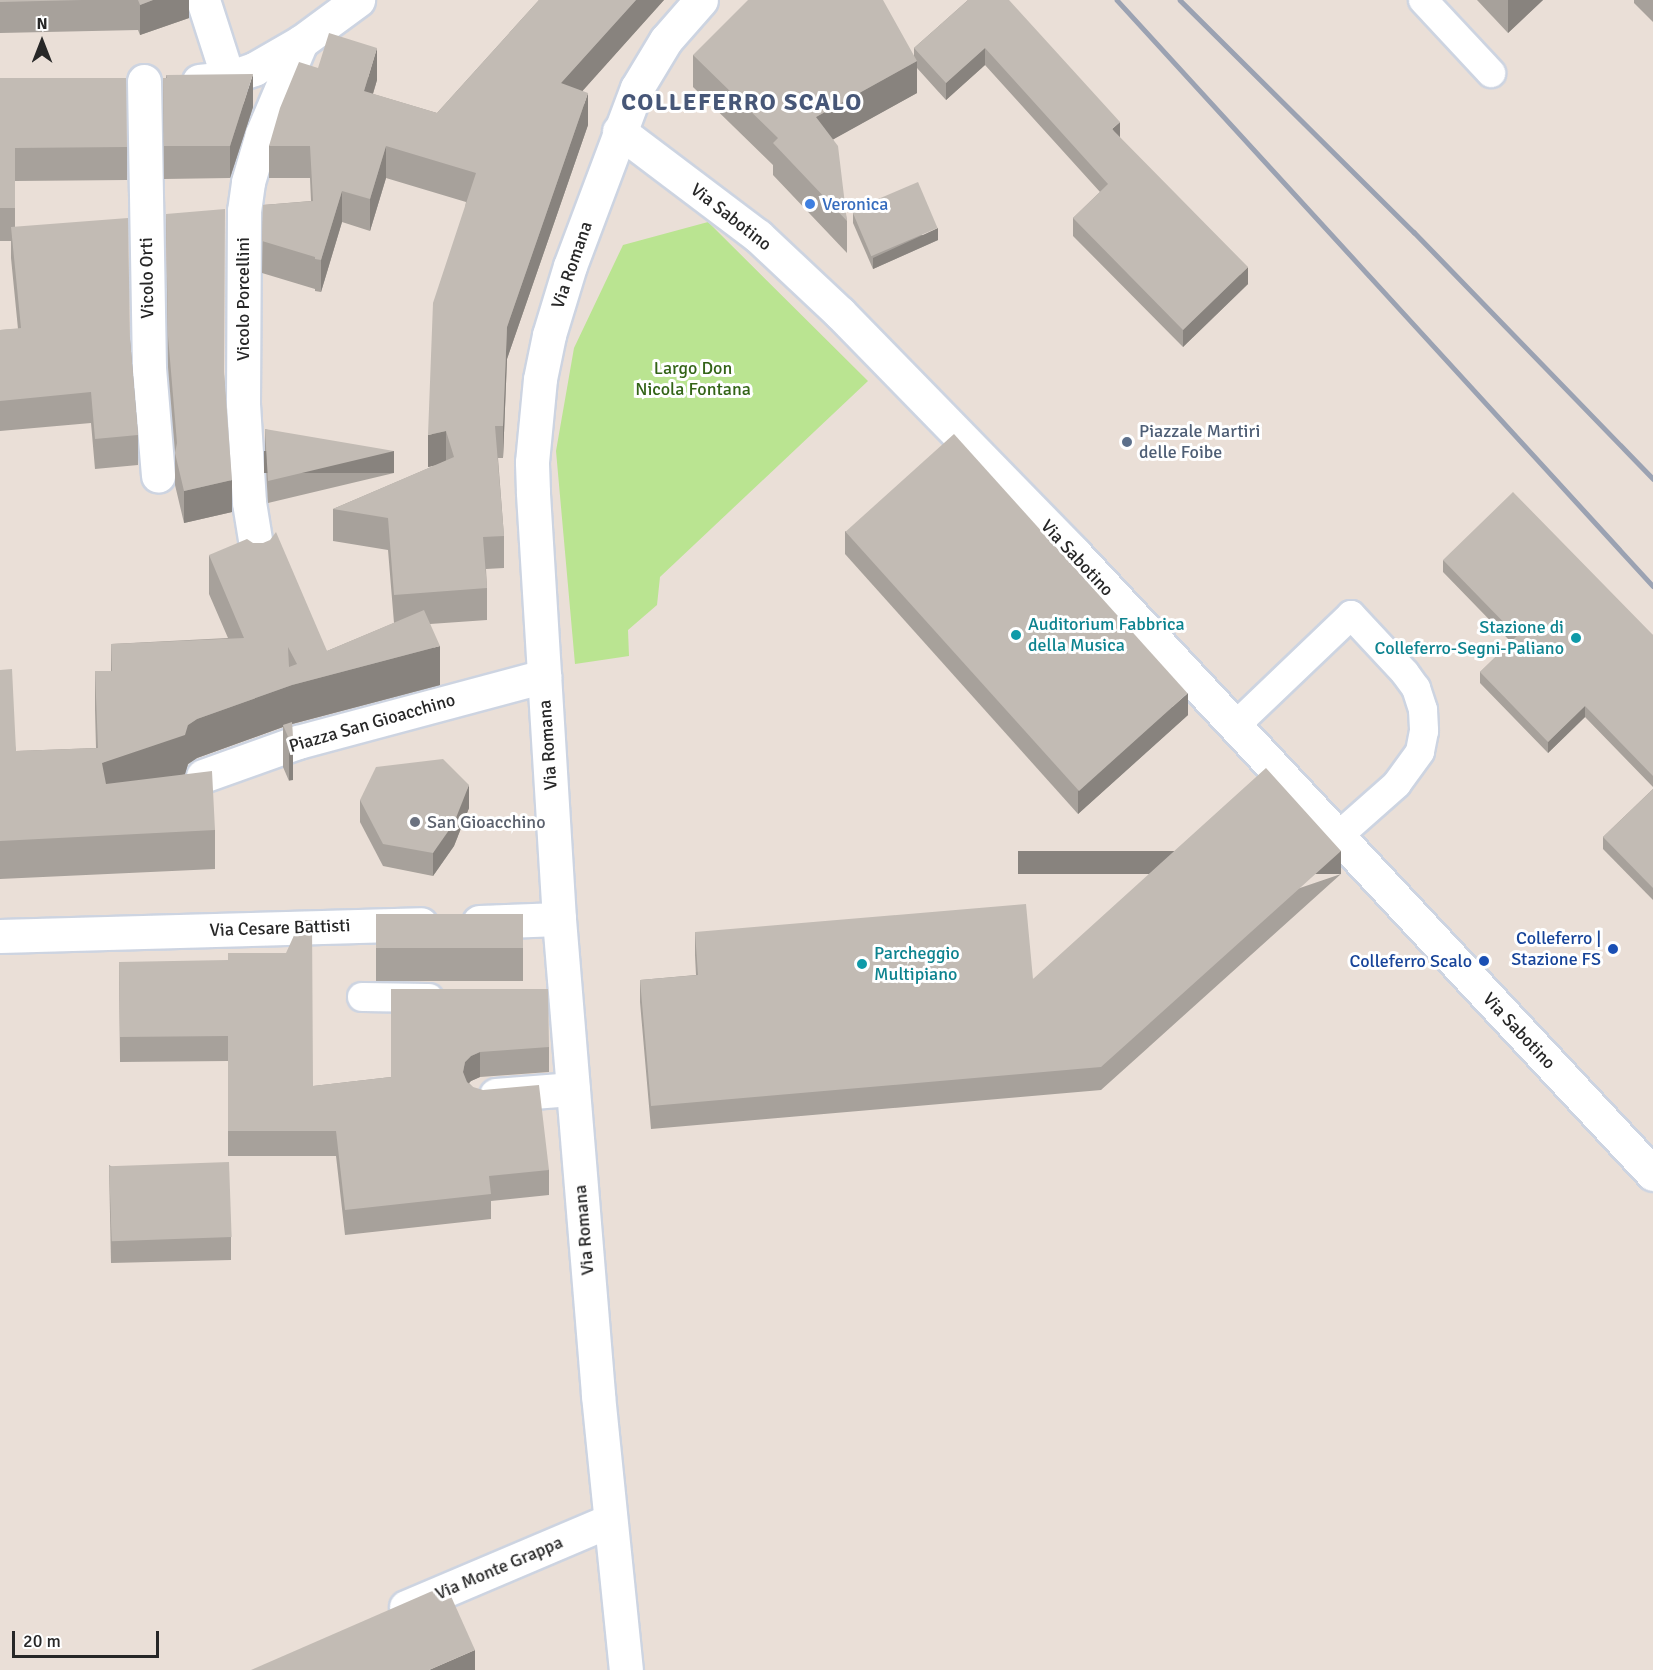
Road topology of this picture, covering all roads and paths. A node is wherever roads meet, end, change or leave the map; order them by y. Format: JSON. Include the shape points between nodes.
{"nodes":[{"id":1,"x":203,"y":0,"type":"edge"},
{"id":2,"x":358,"y":0,"type":"edge"},
{"id":3,"x":701,"y":0,"type":"edge"},
{"id":4,"x":1423,"y":0,"type":"edge"},
{"id":5,"x":301,"y":42,"type":"junction"},
{"id":6,"x":1491,"y":73,"type":"dead end"},
{"id":7,"x":228,"y":78,"type":"junction"},
{"id":8,"x":619,"y":131,"type":"junction"},
{"id":9,"x":158,"y":476,"type":"dead end"},
{"id":10,"x":259,"y":564,"type":"edge"},
{"id":11,"x":543,"y":676,"type":"junction"},
{"id":12,"x":1234,"y":727,"type":"junction"},
{"id":13,"x":203,"y":776,"type":"edge"},
{"id":14,"x":1337,"y":837,"type":"junction"},
{"id":15,"x":560,"y":920,"type":"junction"},
{"id":16,"x":0,"y":936,"type":"edge"},
{"id":17,"x":362,"y":997,"type":"dead end"},
{"id":18,"x":458,"y":998,"type":"edge"},
{"id":19,"x":573,"y":1089,"type":"junction"},
{"id":20,"x":482,"y":1096,"type":"edge"},
{"id":21,"x":1653,"y":1174,"type":"edge"},
{"id":22,"x":609,"y":1521,"type":"junction"},
{"id":23,"x":377,"y":1619,"type":"edge"},
{"id":24,"x":626,"y":1670,"type":"edge"}],
"edges":[{"from":1,"to":7,"type":"street"},
{"from":2,"to":5,"type":"street"},
{"from":3,"to":8,"type":"street","name":"Via Romana","via":[[658,50]]},
{"from":4,"to":6,"type":"lane"},
{"from":5,"to":7,"type":"street","via":[[254,69]]},
{"from":5,"to":10,"type":"street","name":"Vicolo Porcellini","via":[[260,142],[244,211],[243,403],[251,520]]},
{"from":7,"to":9,"type":"street","name":"Vicolo Orti","via":[[132,80]]},
{"from":8,"to":11,"type":"street","name":"Via Romana","via":[[561,294],[537,401],[533,482]]},
{"from":8,"to":12,"type":"street","name":"Via Sabotino","via":[[758,236],[805,278],[1074,553]]},
{"from":11,"to":13,"type":"street","name":"Piazza San Gioacchino","via":[[298,742]]},
{"from":11,"to":15,"type":"street","name":"Via Romana"},
{"from":12,"to":14,"type":"street","name":"Via Sabotino"},
{"from":12,"to":14,"type":"lane","via":[[1351,615],[1416,688],[1424,731],[1420,752],[1397,784]]},
{"from":14,"to":21,"type":"street","name":"Via Sabotino"},
{"from":15,"to":16,"type":"street","name":"Via Cesare Battisti"},
{"from":15,"to":19,"type":"street","name":"Via Romana","via":[[554,998]]},
{"from":17,"to":18,"type":"lane"},
{"from":19,"to":20,"type":"street"},
{"from":19,"to":22,"type":"street","name":"Via Romana"},
{"from":22,"to":23,"type":"street","name":"Via Monte Grappa"},
{"from":22,"to":24,"type":"street","name":"Via Romana"}]}
